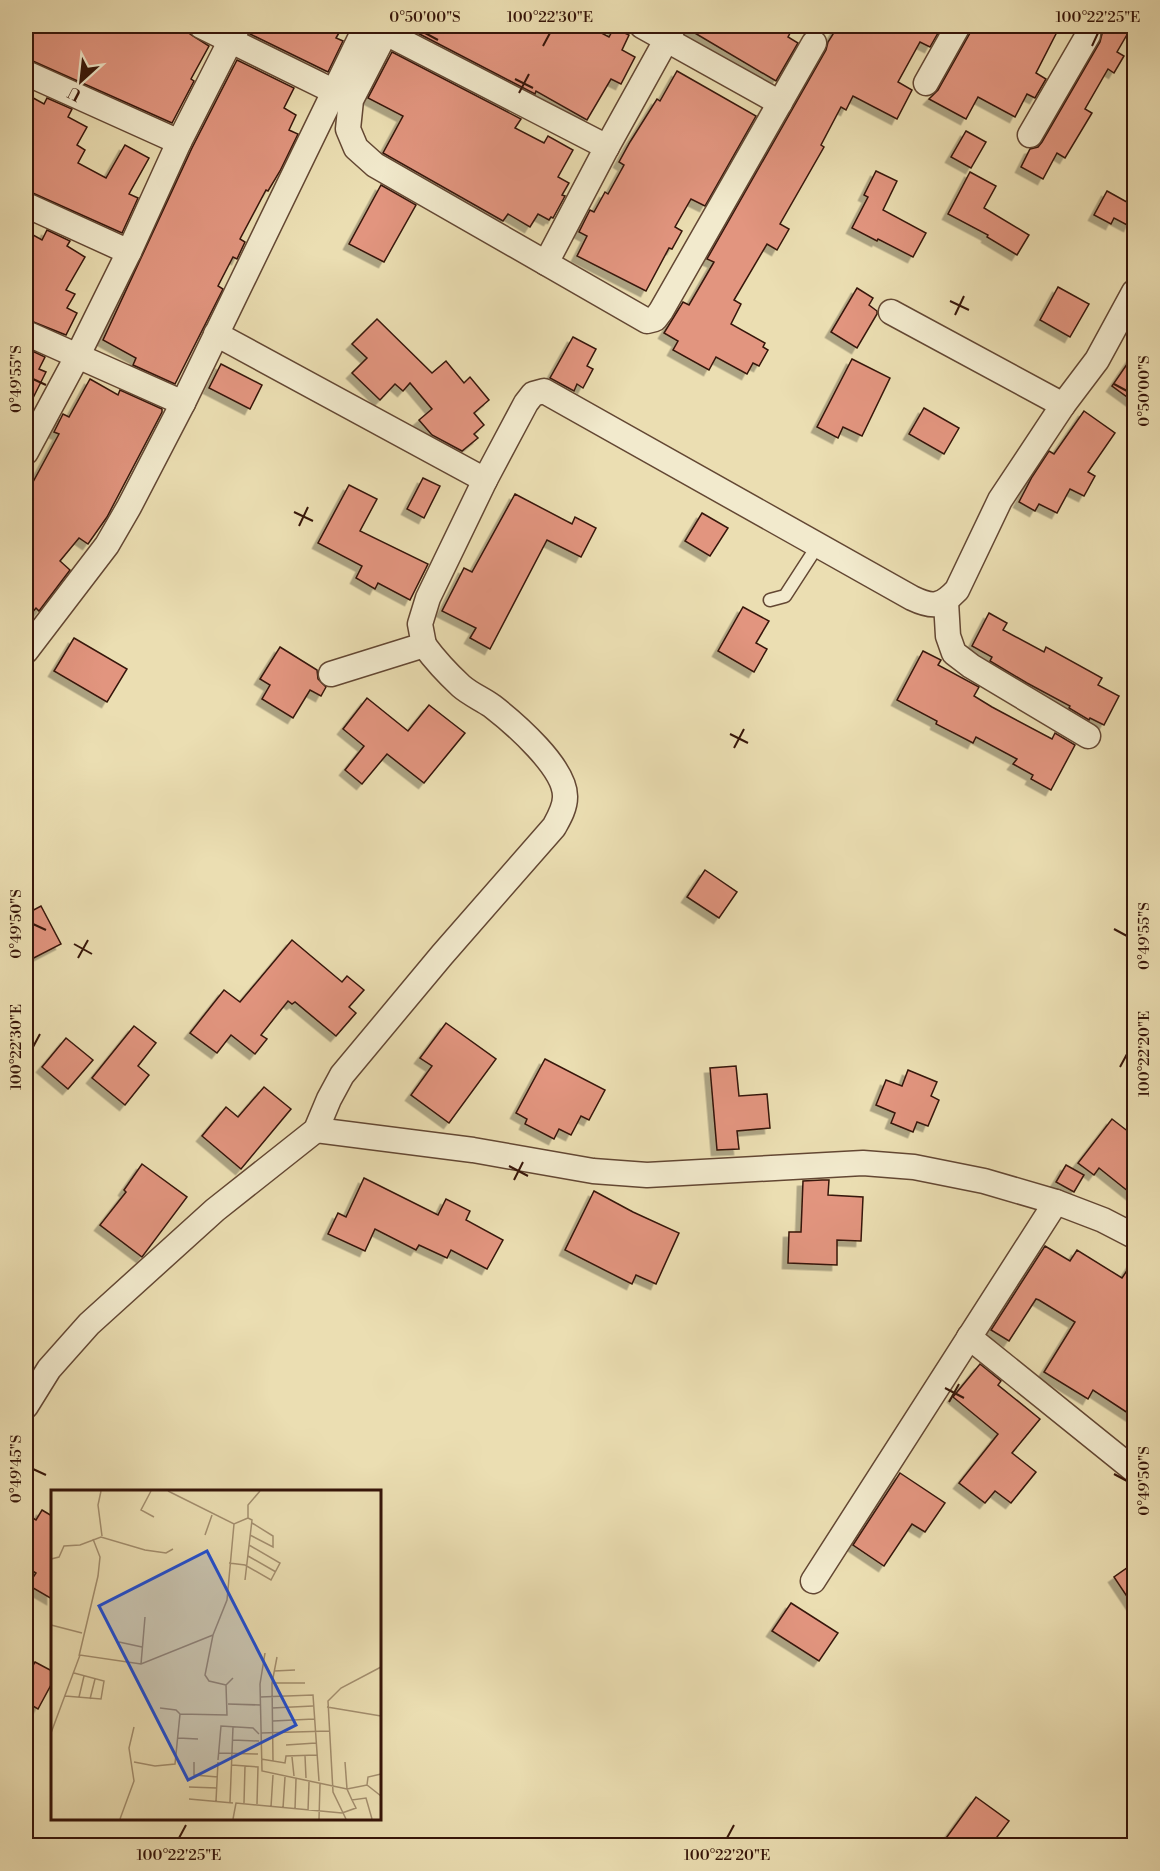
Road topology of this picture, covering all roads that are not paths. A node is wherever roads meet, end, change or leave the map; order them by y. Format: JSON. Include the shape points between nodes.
{"nodes":[{"id":1,"x":201,"y":26,"type":"edge"},
{"id":2,"x":642,"y":26,"type":"edge"},
{"id":3,"x":958,"y":26,"type":"edge"},
{"id":4,"x":1089,"y":26,"type":"edge"},
{"id":5,"x":380,"y":28,"type":"edge"},
{"id":6,"x":671,"y":32,"type":"edge"},
{"id":7,"x":819,"y":32,"type":"edge"},
{"id":8,"x":235,"y":33,"type":"edge"},
{"id":9,"x":26,"y":73,"type":"edge"},
{"id":10,"x":926,"y":83,"type":"dead end"},
{"id":11,"x":333,"y":91,"type":"junction"},
{"id":12,"x":780,"y":103,"type":"junction"},
{"id":13,"x":1030,"y":135,"type":"dead end"},
{"id":14,"x":179,"y":142,"type":"junction"},
{"id":15,"x":607,"y":147,"type":"junction"},
{"id":16,"x":26,"y":205,"type":"edge"},
{"id":17,"x":129,"y":252,"type":"junction"},
{"id":18,"x":546,"y":263,"type":"junction"},
{"id":19,"x":1134,"y":292,"type":"edge"},
{"id":20,"x":891,"y":312,"type":"dead end"},
{"id":21,"x":26,"y":333,"type":"edge"},
{"id":22,"x":216,"y":334,"type":"junction"},
{"id":23,"x":77,"y":357,"type":"junction"},
{"id":24,"x":183,"y":403,"type":"junction"},
{"id":25,"x":1063,"y":405,"type":"junction"},
{"id":26,"x":26,"y":452,"type":"edge"},
{"id":27,"x":485,"y":480,"type":"junction"},
{"id":28,"x":818,"y":545,"type":"junction"},
{"id":29,"x":770,"y":600,"type":"dead end"},
{"id":30,"x":946,"y":602,"type":"junction"},
{"id":31,"x":424,"y":645,"type":"junction"},
{"id":32,"x":26,"y":651,"type":"edge"},
{"id":33,"x":331,"y":674,"type":"dead end"},
{"id":34,"x":1088,"y":736,"type":"dead end"},
{"id":35,"x":316,"y":1130,"type":"junction"},
{"id":36,"x":1056,"y":1202,"type":"junction"},
{"id":37,"x":1134,"y":1236,"type":"edge"},
{"id":38,"x":969,"y":1337,"type":"junction"},
{"id":39,"x":26,"y":1406,"type":"edge"},
{"id":40,"x":1134,"y":1470,"type":"edge"},
{"id":41,"x":813,"y":1581,"type":"dead end"}],
"edges":[{"from":1,"to":8,"type":"street"},
{"from":2,"to":6,"type":"street"},
{"from":3,"to":10,"type":"street"},
{"from":4,"to":13,"type":"street","via":[[1088,35]]},
{"from":5,"to":11,"type":"street"},
{"from":5,"to":15,"type":"street"},
{"from":5,"to":18,"type":"street","via":[[351,100],[348,129],[356,148],[375,165]]},
{"from":6,"to":12,"type":"street"},
{"from":6,"to":15,"type":"street"},
{"from":7,"to":12,"type":"street"},
{"from":8,"to":11,"type":"street"},
{"from":8,"to":14,"type":"street"},
{"from":9,"to":14,"type":"street"},
{"from":11,"to":22,"type":"street"},
{"from":12,"to":18,"type":"street","via":[[655,319],[646,321]]},
{"from":14,"to":17,"type":"street"},
{"from":15,"to":18,"type":"street"},
{"from":16,"to":17,"type":"street"},
{"from":17,"to":23,"type":"street"},
{"from":19,"to":25,"type":"street","via":[[1096,360]]},
{"from":20,"to":25,"type":"street"},
{"from":21,"to":23,"type":"street"},
{"from":22,"to":24,"type":"street"},
{"from":22,"to":27,"type":"street"},
{"from":23,"to":24,"type":"street"},
{"from":23,"to":26,"type":"street"},
{"from":24,"to":32,"type":"street","via":[[107,545]]},
{"from":25,"to":30,"type":"street","via":[[1000,500],[957,590]]},
{"from":27,"to":28,"type":"street","via":[[526,403],[533,394],[543,391]]},
{"from":27,"to":31,"type":"street","via":[[428,598],[420,624]]},
{"from":28,"to":29,"type":"lane","via":[[785,596]]},
{"from":28,"to":30,"type":"street","via":[[920,602]]},
{"from":30,"to":34,"type":"street","via":[[948,636],[954,653]]},
{"from":31,"to":33,"type":"street"},
{"from":31,"to":35,"type":"street","via":[[463,688],[516,725],[546,758],[566,796],[554,827],[342,1075]]},
{"from":35,"to":36,"type":"street","via":[[473,1150],[593,1171],[648,1175],[863,1163],[914,1167],[984,1181]]},
{"from":35,"to":39,"type":"street","via":[[216,1210],[89,1324],[49,1369]]},
{"from":36,"to":37,"type":"street"},
{"from":36,"to":38,"type":"street"},
{"from":38,"to":40,"type":"street"},
{"from":38,"to":41,"type":"street"}]}
